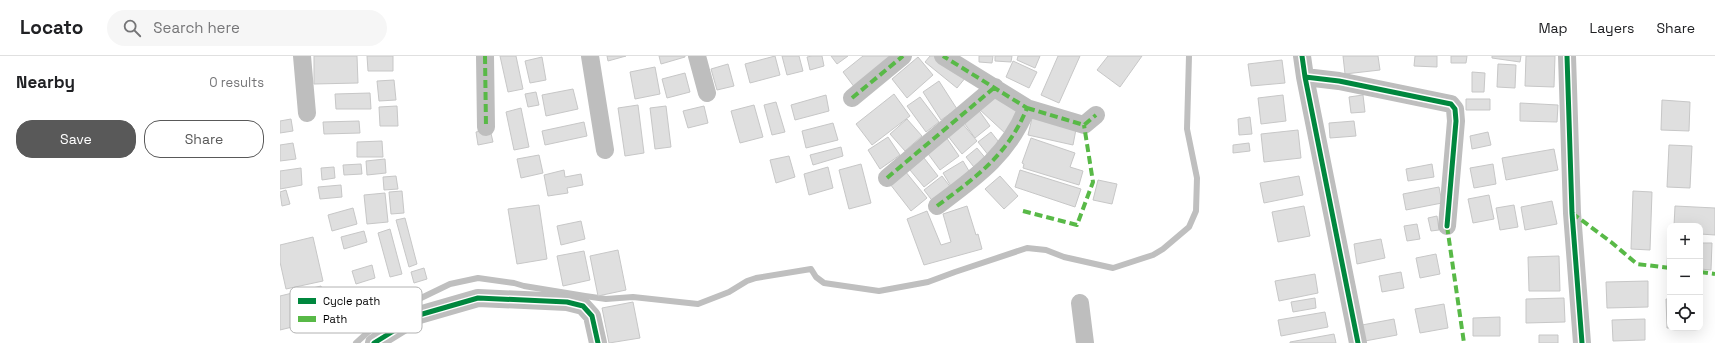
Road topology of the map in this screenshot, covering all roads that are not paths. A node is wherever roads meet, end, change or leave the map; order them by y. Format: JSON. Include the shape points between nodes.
{"nodes":[{"id":1,"x":302,"y":56,"type":"edge"},
{"id":2,"x":485,"y":56,"type":"edge"},
{"id":3,"x":590,"y":56,"type":"edge"},
{"id":4,"x":697,"y":56,"type":"edge"},
{"id":5,"x":903,"y":56,"type":"edge"},
{"id":6,"x":943,"y":56,"type":"edge"},
{"id":7,"x":1302,"y":56,"type":"edge"},
{"id":8,"x":1567,"y":56,"type":"edge"},
{"id":9,"x":1305,"y":77,"type":"junction"},
{"id":10,"x":995,"y":87,"type":"junction"},
{"id":11,"x":707,"y":93,"type":"dead end"},
{"id":12,"x":852,"y":98,"type":"dead end"},
{"id":13,"x":1027,"y":108,"type":"junction"},
{"id":14,"x":307,"y":113,"type":"dead end"},
{"id":15,"x":1096,"y":115,"type":"dead end"},
{"id":16,"x":486,"y":127,"type":"dead end"},
{"id":17,"x":605,"y":150,"type":"dead end"},
{"id":18,"x":887,"y":178,"type":"dead end"},
{"id":19,"x":938,"y":206,"type":"dead end"},
{"id":20,"x":1447,"y":226,"type":"dead end"},
{"id":21,"x":1080,"y":303,"type":"dead end"},
{"id":22,"x":422,"y":315,"type":"edge"},
{"id":23,"x":391,"y":333,"type":"edge"},
{"id":24,"x":374,"y":343,"type":"edge"},
{"id":25,"x":598,"y":343,"type":"edge"},
{"id":26,"x":1085,"y":343,"type":"edge"},
{"id":27,"x":1358,"y":343,"type":"edge"},
{"id":28,"x":1582,"y":343,"type":"edge"}],
"edges":[{"from":1,"to":14,"type":"street"},
{"from":2,"to":16,"type":"street"},
{"from":3,"to":17,"type":"street"},
{"from":4,"to":11,"type":"street"},
{"from":5,"to":12,"type":"street"},
{"from":6,"to":10,"type":"street"},
{"from":7,"to":9,"type":"street"},
{"from":8,"to":28,"type":"street","via":[[1572,213]]},
{"from":9,"to":20,"type":"street","via":[[1339,81],[1451,104],[1455,109],[1456,121]]},
{"from":9,"to":27,"type":"street"},
{"from":10,"to":13,"type":"street"},
{"from":10,"to":18,"type":"street"},
{"from":13,"to":15,"type":"street","via":[[1084,125]]},
{"from":13,"to":19,"type":"street","via":[[1011,138],[992,163]]},
{"from":21,"to":26,"type":"street"},
{"from":22,"to":25,"type":"street","via":[[478,298],[567,302],[583,306],[592,316]]},
{"from":23,"to":24,"type":"street"}]}
